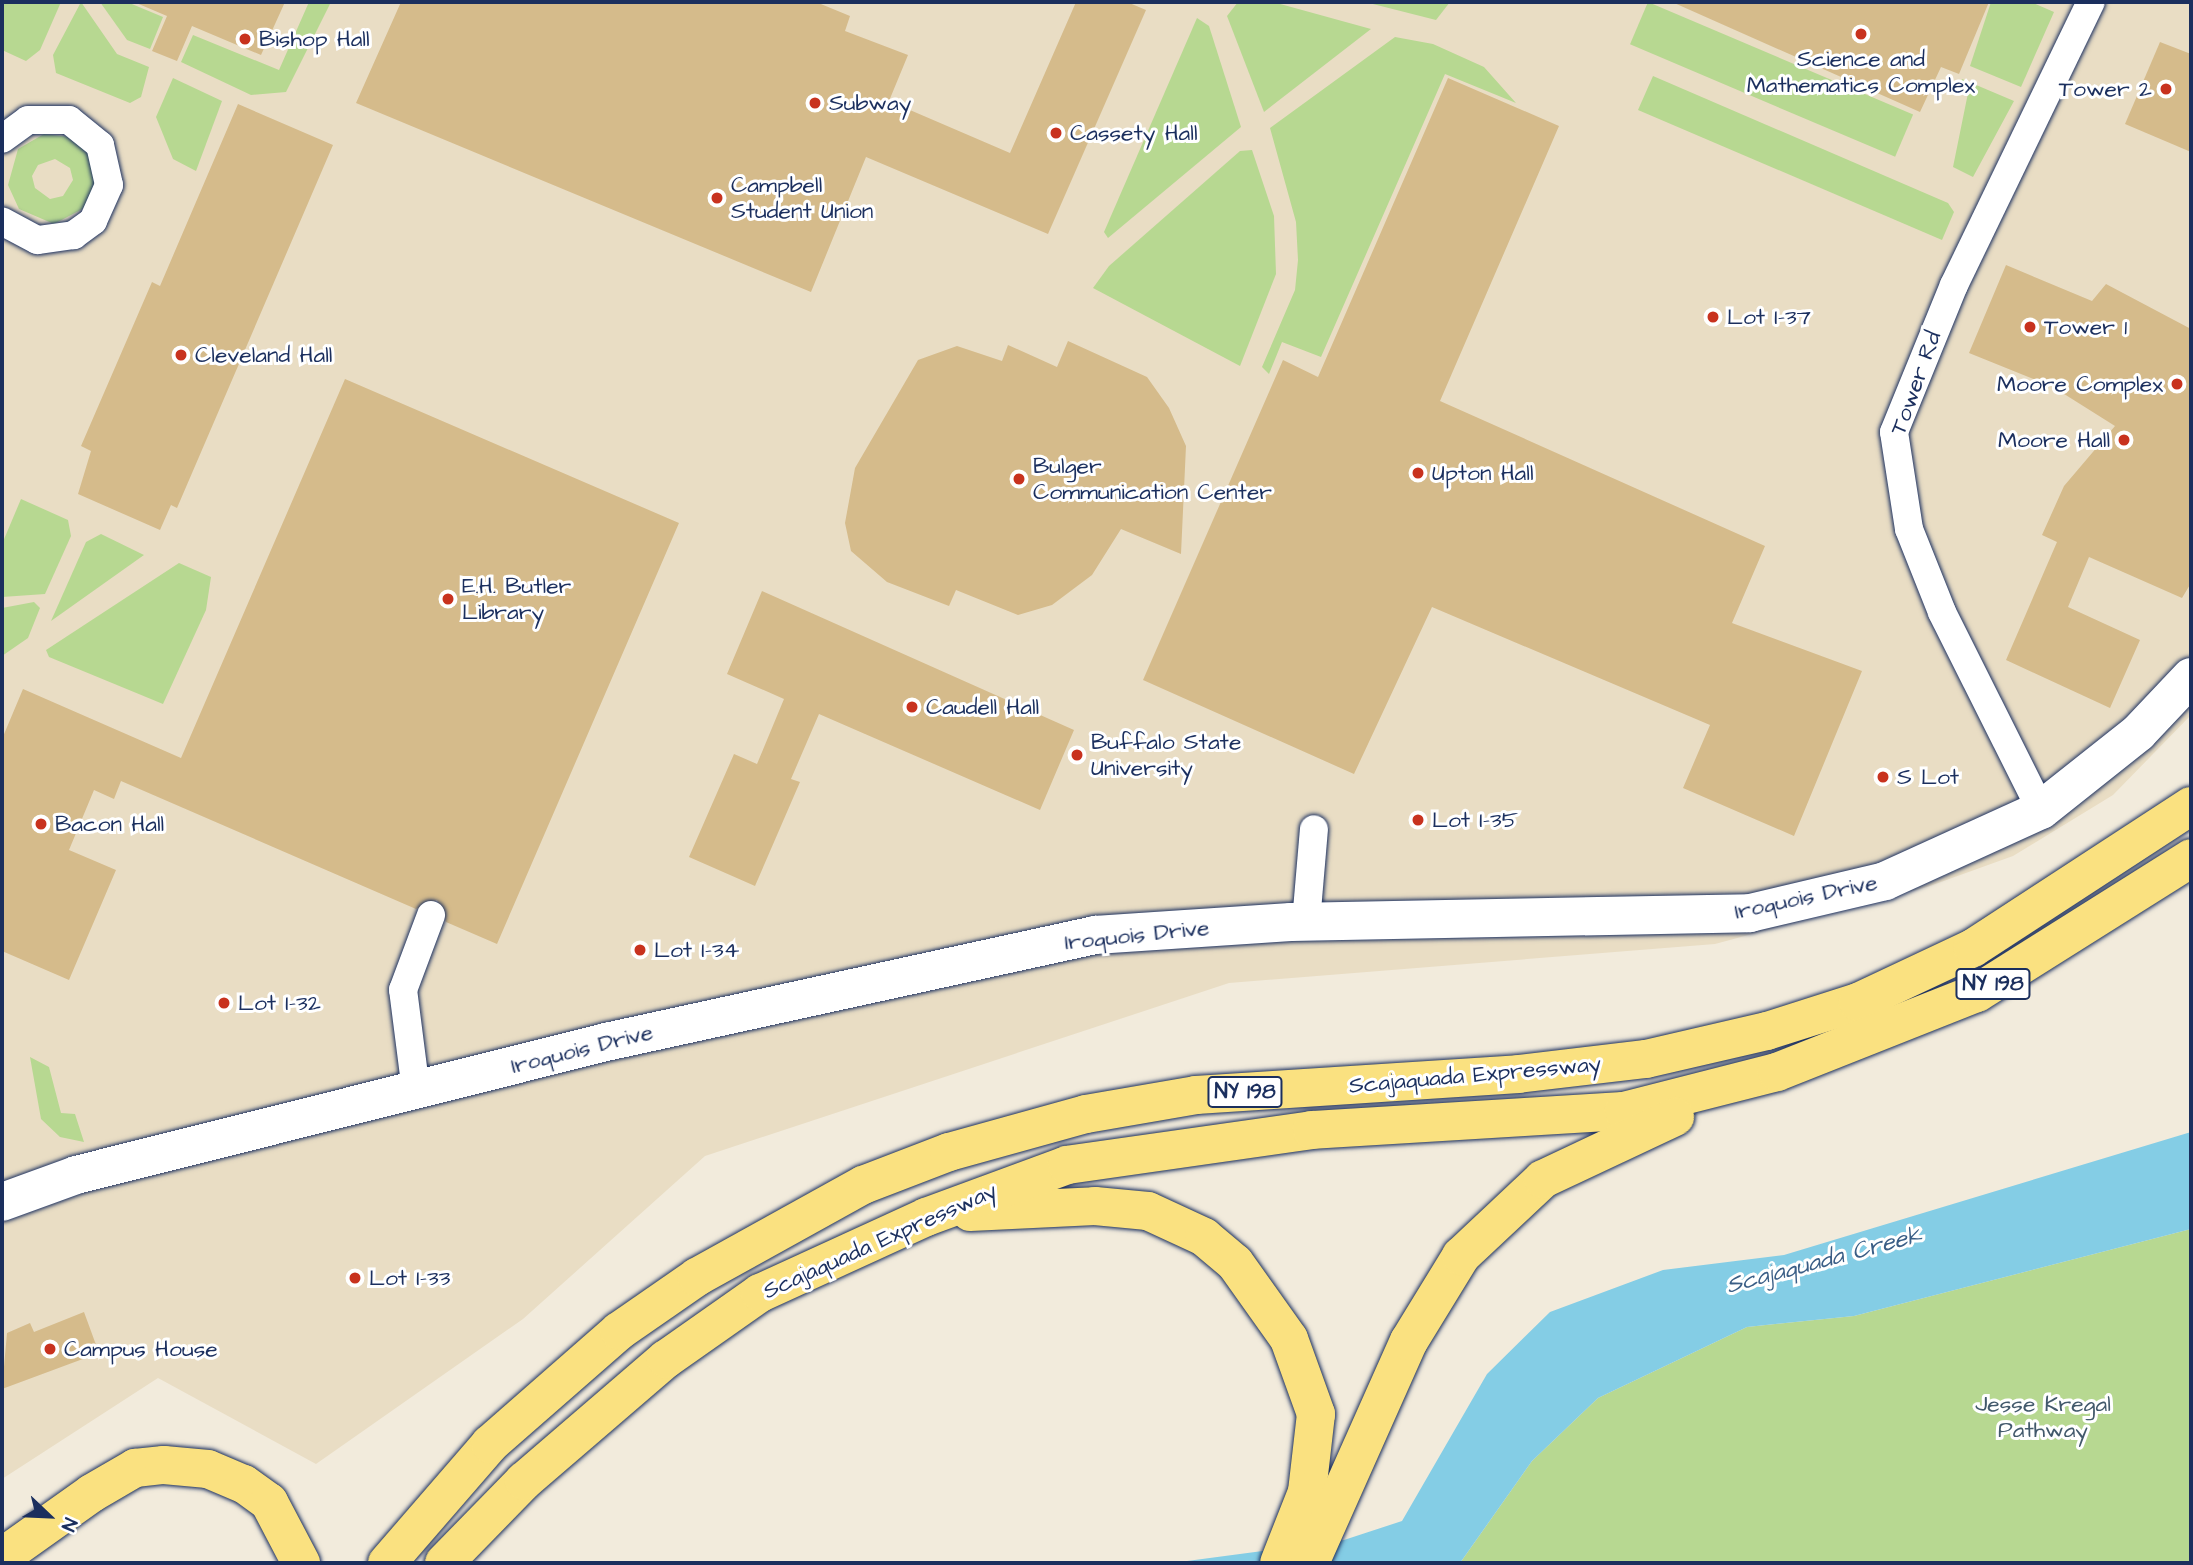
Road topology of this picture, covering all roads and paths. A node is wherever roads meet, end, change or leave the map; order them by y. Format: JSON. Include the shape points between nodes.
{"nodes":[{"id":1,"x":2091,"y":2,"type":"edge"},
{"id":2,"x":2,"y":139,"type":"edge"},
{"id":3,"x":2,"y":220,"type":"edge"},
{"id":4,"x":2191,"y":677,"type":"edge"},
{"id":5,"x":2191,"y":806,"type":"edge"},
{"id":6,"x":2041,"y":810,"type":"junction"},
{"id":7,"x":1314,"y":829,"type":"dead end"},
{"id":8,"x":2191,"y":858,"type":"edge"},
{"id":9,"x":431,"y":915,"type":"dead end"},
{"id":10,"x":1306,"y":922,"type":"junction"},
{"id":11,"x":1777,"y":1072,"type":"junction"},
{"id":12,"x":416,"y":1091,"type":"junction"},
{"id":13,"x":2,"y":1202,"type":"edge"},
{"id":14,"x":926,"y":1217,"type":"junction"},
{"id":15,"x":1325,"y":1489,"type":"junction"},
{"id":16,"x":2,"y":1557,"type":"edge"},
{"id":17,"x":302,"y":1563,"type":"edge"},
{"id":18,"x":387,"y":1563,"type":"edge"},
{"id":19,"x":444,"y":1563,"type":"edge"},
{"id":20,"x":1279,"y":1563,"type":"edge"},
{"id":21,"x":1310,"y":1563,"type":"edge"}],
"edges":[{"from":1,"to":6,"type":"street","name":"Tower Rd","via":[[1954,285],[1894,432],[1909,529],[1942,612]]},
{"from":2,"to":3,"type":"street","via":[[28,120],[69,120],[100,145],[109,185],[93,221],[74,235],[37,240]]},
{"from":4,"to":6,"type":"street","name":"Iroquois Drive","via":[[2137,733]]},
{"from":5,"to":18,"type":"highway","name":"Scajaquada Expressway","number":"NY 198","via":[[1973,948],[1858,1002],[1767,1031],[1584,1066],[1457,1081],[1196,1096],[1086,1114],[949,1152],[863,1185],[697,1277],[619,1331],[490,1444]]},
{"from":6,"to":10,"type":"street","name":"Iroquois Drive","via":[[1885,881],[1750,913]]},
{"from":7,"to":10,"type":"street"},
{"from":8,"to":11,"type":"highway","name":"Scajaquada Expressway","number":"NY 198","via":[[1977,993]]},
{"from":9,"to":12,"type":"street","via":[[403,990]]},
{"from":10,"to":12,"type":"street","name":"Iroquois Drive","via":[[1095,935],[606,1042]]},
{"from":11,"to":14,"type":"highway","name":"Scajaquada Expressway","number":"NY 198","via":[[1624,1111],[1312,1130],[1068,1165]]},
{"from":11,"to":15,"type":"highway","via":[[1582,1158],[1543,1179],[1502,1212],[1434,1296]]},
{"from":12,"to":13,"type":"street","name":"Iroquois Drive","via":[[76,1175]]},
{"from":14,"to":15,"type":"highway","via":[[1094,1206],[1148,1211],[1204,1237],[1265,1299],[1306,1376],[1316,1414]]},
{"from":14,"to":19,"type":"highway","name":"Scajaquada Expressway","number":"NY 198","via":[[760,1293],[666,1359],[524,1481]]},
{"from":15,"to":20,"type":"highway"},
{"from":15,"to":21,"type":"highway"},
{"from":16,"to":17,"type":"highway","via":[[135,1468],[164,1465],[208,1469],[269,1502]]}]}
